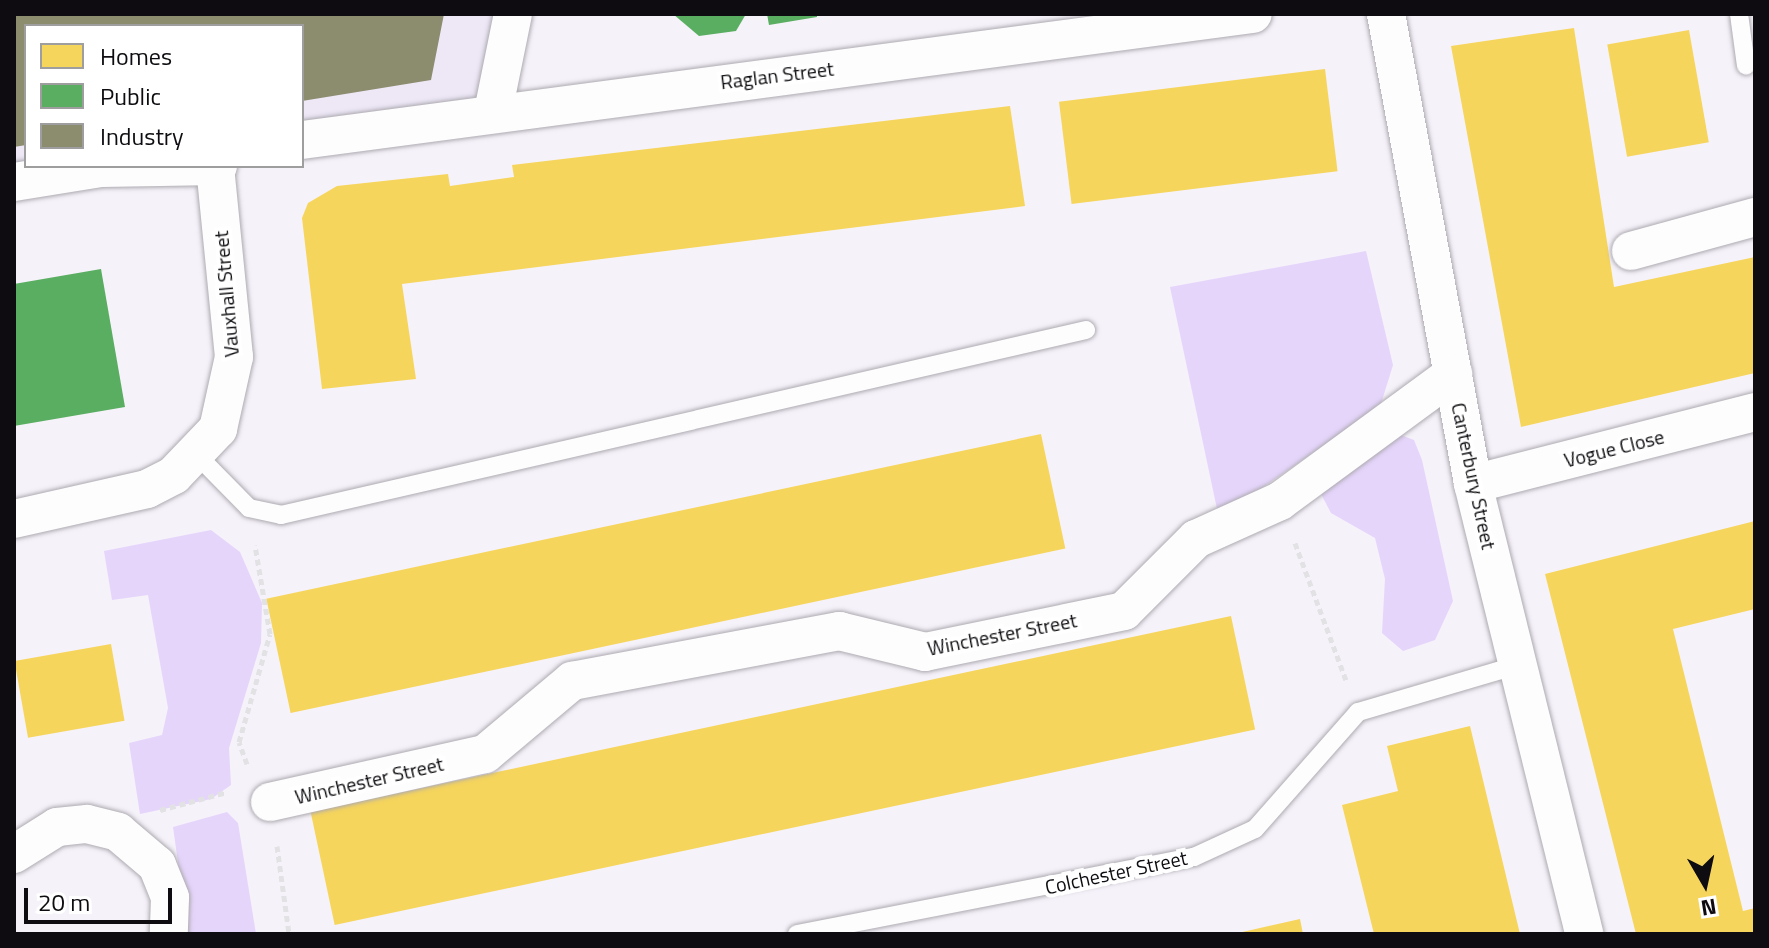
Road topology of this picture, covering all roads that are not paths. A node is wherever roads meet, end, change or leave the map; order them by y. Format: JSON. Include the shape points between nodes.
{"nodes":[{"id":1,"x":513,"y":14,"type":"edge"},
{"id":2,"x":1253,"y":14,"type":"edge"},
{"id":3,"x":1386,"y":14,"type":"edge"},
{"id":4,"x":1739,"y":14,"type":"edge"},
{"id":5,"x":1746,"y":66,"type":"dead end"},
{"id":6,"x":493,"y":112,"type":"junction"},
{"id":7,"x":304,"y":140,"type":"edge"},
{"id":8,"x":101,"y":168,"type":"edge"},
{"id":9,"x":217,"y":168,"type":"edge"},
{"id":10,"x":14,"y":182,"type":"edge"},
{"id":11,"x":1755,"y":217,"type":"edge"},
{"id":12,"x":1631,"y":251,"type":"dead end"},
{"id":13,"x":1086,"y":330,"type":"dead end"},
{"id":14,"x":1453,"y":374,"type":"junction"},
{"id":15,"x":1755,"y":412,"type":"edge"},
{"id":16,"x":197,"y":455,"type":"junction"},
{"id":17,"x":1473,"y":484,"type":"junction"},
{"id":18,"x":14,"y":519,"type":"edge"},
{"id":19,"x":1518,"y":665,"type":"junction"},
{"id":20,"x":270,"y":802,"type":"road end"},
{"id":21,"x":14,"y":854,"type":"edge"},
{"id":22,"x":169,"y":934,"type":"edge"},
{"id":23,"x":797,"y":934,"type":"edge"},
{"id":24,"x":1584,"y":934,"type":"edge"}],
"edges":[{"from":1,"to":6,"type":"street"},
{"from":2,"to":6,"type":"street","name":"Raglan Street"},
{"from":3,"to":14,"type":"street","name":"Canterbury Street"},
{"from":4,"to":5,"type":"lane"},
{"from":6,"to":7,"type":"street","name":"Raglan Street"},
{"from":8,"to":10,"type":"street"},
{"from":9,"to":16,"type":"street","name":"Vauxhall Street","via":[[234,357],[230,399]]},
{"from":11,"to":12,"type":"street"},
{"from":13,"to":16,"type":"lane","via":[[281,515],[249,508]]},
{"from":14,"to":17,"type":"street","name":"Canterbury Street"},
{"from":14,"to":20,"type":"street","name":"Winchester Street","via":[[1280,501],[1196,539],[1124,611],[925,652],[839,631],[572,681],[485,754]]},
{"from":15,"to":17,"type":"street","name":"Vogue Close"},
{"from":16,"to":18,"type":"street","name":"Vauxhall Street","via":[[147,489]]},
{"from":17,"to":19,"type":"street","name":"Canterbury Street"},
{"from":19,"to":23,"type":"lane","name":"Colchester Street","via":[[1358,712],[1255,829],[1194,857]]},
{"from":19,"to":24,"type":"street","name":"Canterbury Street"},
{"from":21,"to":22,"type":"street","via":[[57,827],[87,824],[118,832],[157,865],[170,898]]}]}
